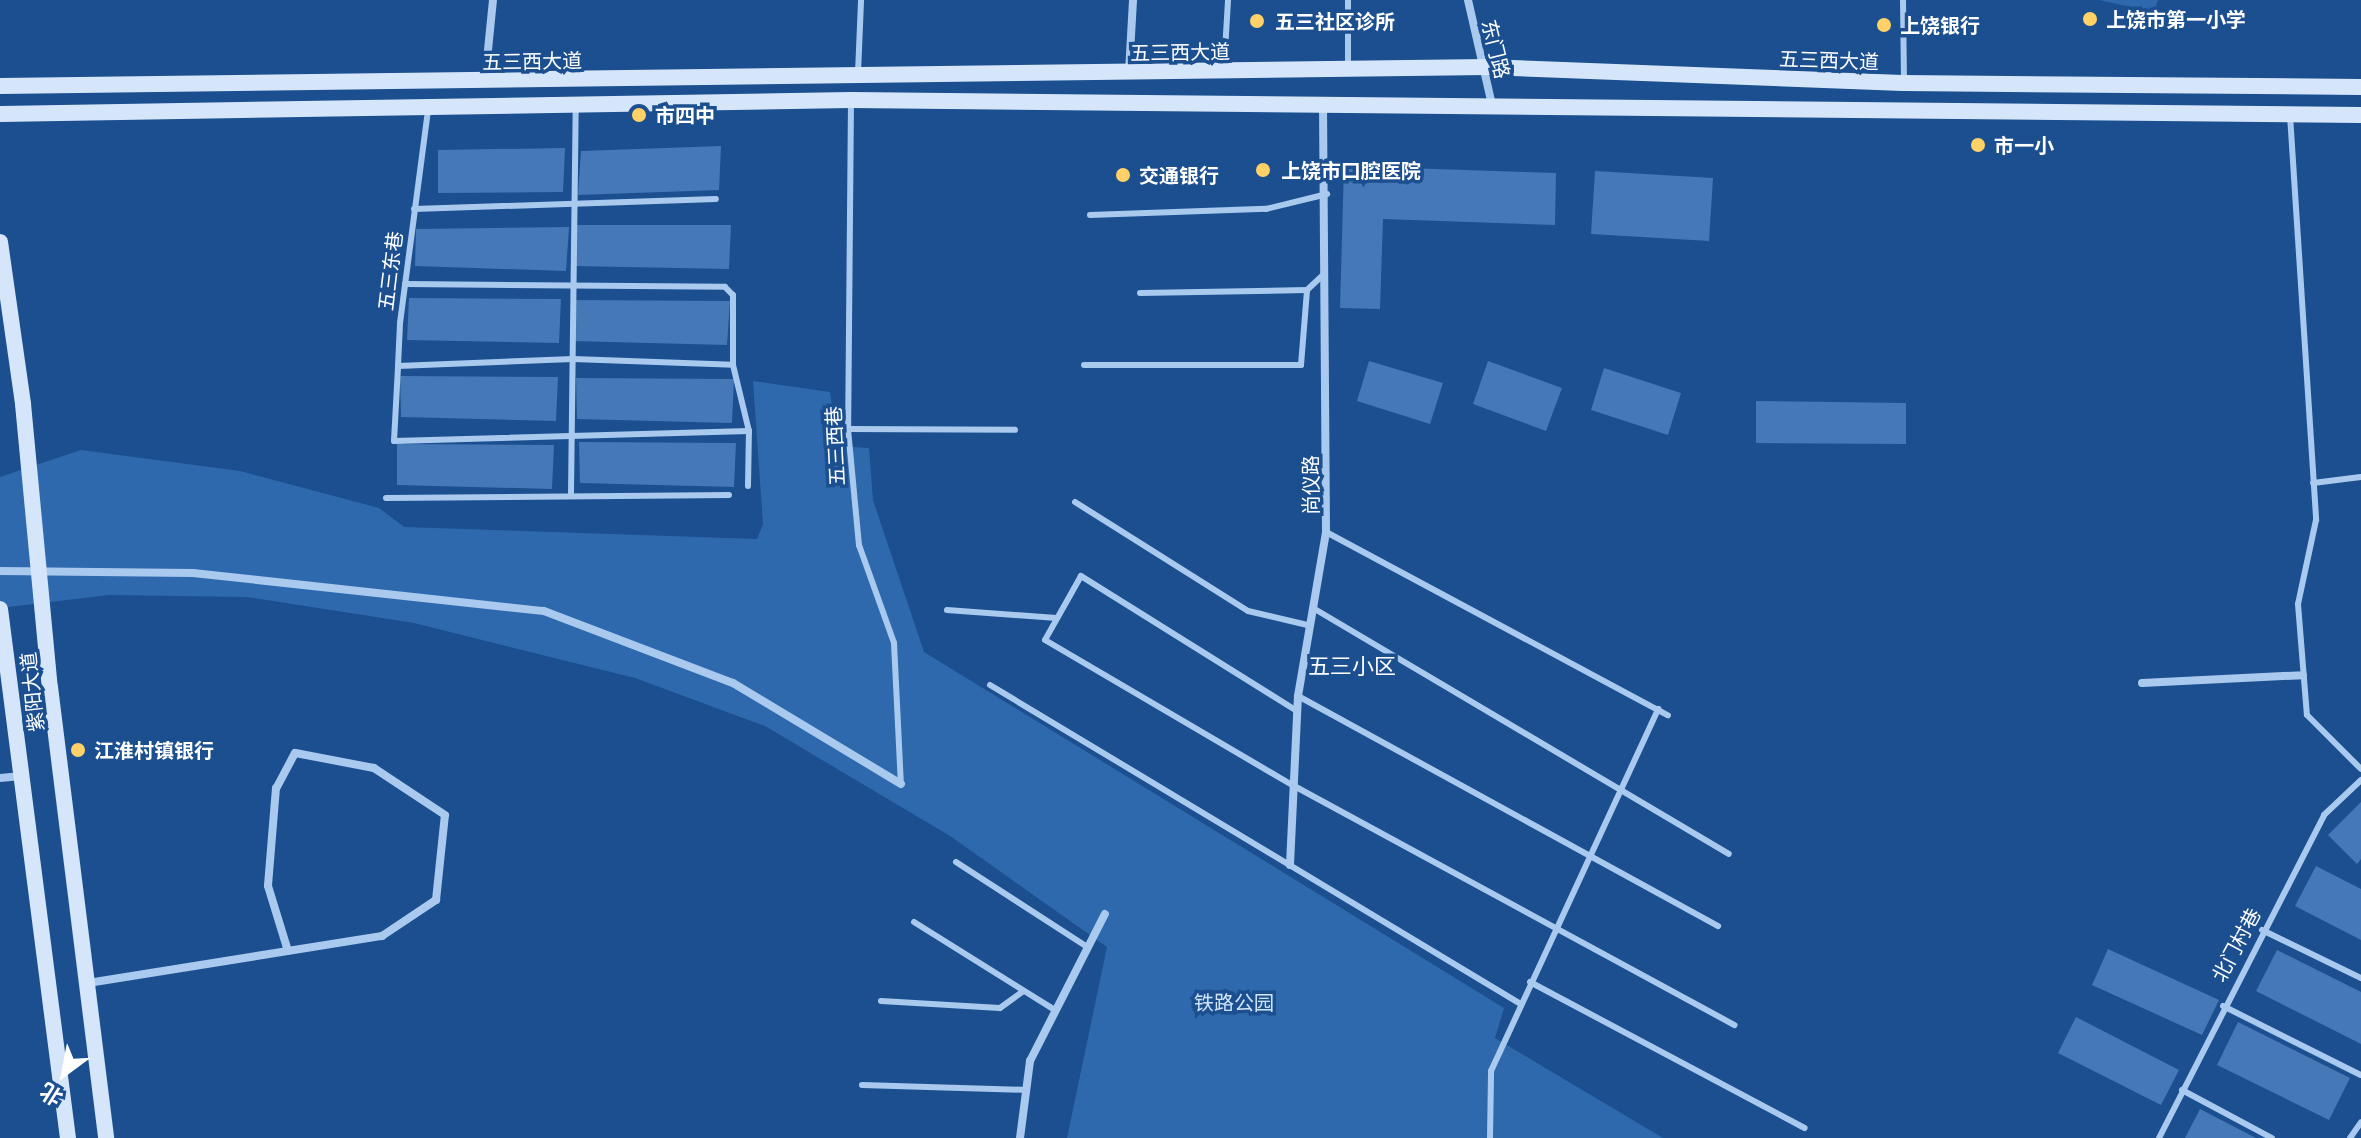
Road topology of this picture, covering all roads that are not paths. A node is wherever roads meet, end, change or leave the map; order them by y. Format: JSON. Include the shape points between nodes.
{"nodes":[{"id":1,"x":493,"y":0,"type":"edge"},
{"id":2,"x":861,"y":0,"type":"edge"},
{"id":3,"x":1133,"y":0,"type":"edge"},
{"id":4,"x":1228,"y":0,"type":"edge"},
{"id":5,"x":1348,"y":0,"type":"edge"},
{"id":6,"x":1468,"y":0,"type":"edge"},
{"id":7,"x":1903,"y":0,"type":"edge"},
{"id":8,"x":1487,"y":67,"type":"junction"},
{"id":9,"x":1348,"y":70,"type":"junction"},
{"id":10,"x":1129,"y":72,"type":"junction"},
{"id":11,"x":1224,"y":72,"type":"junction"},
{"id":12,"x":858,"y":76,"type":"junction"},
{"id":13,"x":484,"y":81,"type":"junction"},
{"id":14,"x":1903,"y":83,"type":"junction"},
{"id":15,"x":0,"y":86,"type":"edge"},
{"id":16,"x":2361,"y":87,"type":"edge"},
{"id":17,"x":851,"y":100,"type":"junction"},
{"id":18,"x":1323,"y":103,"type":"junction"},
{"id":19,"x":576,"y":104,"type":"junction"},
{"id":20,"x":1492,"y":105,"type":"junction"},
{"id":21,"x":428,"y":107,"type":"junction"},
{"id":22,"x":0,"y":114,"type":"edge"},
{"id":23,"x":2290,"y":115,"type":"junction"},
{"id":24,"x":2361,"y":115,"type":"edge"},
{"id":25,"x":1327,"y":194,"type":"junction"},
{"id":26,"x":716,"y":199,"type":"dead end"},
{"id":27,"x":414,"y":209,"type":"junction"},
{"id":28,"x":571,"y":209,"type":"junction"},
{"id":29,"x":1090,"y":215,"type":"dead end"},
{"id":30,"x":0,"y":242,"type":"edge"},
{"id":31,"x":1327,"y":272,"type":"junction"},
{"id":32,"x":405,"y":284,"type":"junction"},
{"id":33,"x":571,"y":284,"type":"junction"},
{"id":34,"x":1307,"y":290,"type":"junction"},
{"id":35,"x":1140,"y":293,"type":"dead end"},
{"id":36,"x":573,"y":359,"type":"junction"},
{"id":37,"x":733,"y":365,"type":"junction"},
{"id":38,"x":1084,"y":365,"type":"dead end"},
{"id":39,"x":398,"y":366,"type":"junction"},
{"id":40,"x":848,"y":429,"type":"junction"},
{"id":41,"x":571,"y":430,"type":"junction"},
{"id":42,"x":1015,"y":430,"type":"dead end"},
{"id":43,"x":749,"y":431,"type":"junction"},
{"id":44,"x":2361,"y":477,"type":"edge"},
{"id":45,"x":2313,"y":483,"type":"junction"},
{"id":46,"x":748,"y":486,"type":"dead end"},
{"id":47,"x":571,"y":493,"type":"junction"},
{"id":48,"x":729,"y":495,"type":"dead end"},
{"id":49,"x":386,"y":498,"type":"dead end"},
{"id":50,"x":1075,"y":502,"type":"dead end"},
{"id":51,"x":1326,"y":532,"type":"junction"},
{"id":52,"x":0,"y":571,"type":"edge"},
{"id":53,"x":1313,"y":608,"type":"junction"},
{"id":54,"x":0,"y":609,"type":"edge"},
{"id":55,"x":947,"y":610,"type":"dead end"},
{"id":56,"x":1057,"y":618,"type":"junction"},
{"id":57,"x":1307,"y":625,"type":"junction"},
{"id":58,"x":2303,"y":675,"type":"junction"},
{"id":59,"x":2142,"y":683,"type":"dead end"},
{"id":60,"x":990,"y":685,"type":"dead end"},
{"id":61,"x":1298,"y":696,"type":"junction"},
{"id":62,"x":1658,"y":709,"type":"junction"},
{"id":63,"x":1297,"y":711,"type":"junction"},
{"id":64,"x":1668,"y":715,"type":"dead end"},
{"id":65,"x":2361,"y":769,"type":"edge"},
{"id":66,"x":23,"y":776,"type":"junction"},
{"id":67,"x":0,"y":778,"type":"edge"},
{"id":68,"x":2361,"y":780,"type":"edge"},
{"id":69,"x":901,"y":784,"type":"joint"},
{"id":70,"x":1296,"y":787,"type":"junction"},
{"id":71,"x":1616,"y":790,"type":"junction"},
{"id":72,"x":1586,"y":853,"type":"junction"},
{"id":73,"x":1729,"y":854,"type":"dead end"},
{"id":74,"x":956,"y":862,"type":"dead end"},
{"id":75,"x":1290,"y":865,"type":"junction"},
{"id":76,"x":1105,"y":914,"type":"dead end"},
{"id":77,"x":914,"y":922,"type":"dead end"},
{"id":78,"x":1718,"y":926,"type":"dead end"},
{"id":79,"x":1554,"y":927,"type":"junction"},
{"id":80,"x":2262,"y":930,"type":"junction"},
{"id":81,"x":1086,"y":946,"type":"junction"},
{"id":82,"x":288,"y":951,"type":"junction"},
{"id":83,"x":2361,"y":978,"type":"edge"},
{"id":84,"x":1530,"y":982,"type":"junction"},
{"id":85,"x":88,"y":983,"type":"junction"},
{"id":86,"x":1023,"y":991,"type":"junction"},
{"id":87,"x":881,"y":1001,"type":"dead end"},
{"id":88,"x":1519,"y":1003,"type":"junction"},
{"id":89,"x":2223,"y":1006,"type":"junction"},
{"id":90,"x":1053,"y":1009,"type":"junction"},
{"id":91,"x":1735,"y":1025,"type":"dead end"},
{"id":92,"x":2361,"y":1075,"type":"edge"},
{"id":93,"x":862,"y":1085,"type":"dead end"},
{"id":94,"x":1027,"y":1090,"type":"junction"},
{"id":95,"x":2182,"y":1090,"type":"junction"},
{"id":96,"x":2361,"y":1122,"type":"edge"},
{"id":97,"x":1805,"y":1128,"type":"dead end"},
{"id":98,"x":68,"y":1138,"type":"edge"},
{"id":99,"x":106,"y":1138,"type":"edge"},
{"id":100,"x":1020,"y":1138,"type":"edge"},
{"id":101,"x":1490,"y":1138,"type":"edge"},
{"id":102,"x":2159,"y":1138,"type":"edge"},
{"id":103,"x":2272,"y":1138,"type":"edge"},
{"id":104,"x":2350,"y":1138,"type":"edge"}],
"edges":[{"from":1,"to":13,"type":"street"},
{"from":2,"to":12,"type":"lane"},
{"from":3,"to":10,"type":"street"},
{"from":4,"to":11,"type":"lane"},
{"from":5,"to":9,"type":"lane"},
{"from":6,"to":8,"type":"street","name":"东门路"},
{"from":7,"to":14,"type":"lane"},
{"from":8,"to":9,"type":"main road","name":"五三西大道"},
{"from":8,"to":14,"type":"main road","name":"五三西大道"},
{"from":8,"to":20,"type":"street","name":"东门路"},
{"from":9,"to":11,"type":"main road","name":"五三西大道"},
{"from":10,"to":11,"type":"main road","name":"五三西大道"},
{"from":10,"to":12,"type":"main road","name":"五三西大道"},
{"from":12,"to":13,"type":"main road","name":"五三西大道"},
{"from":13,"to":15,"type":"main road","name":"五三西大道"},
{"from":14,"to":16,"type":"main road","name":"五三西大道"},
{"from":17,"to":18,"type":"main road"},
{"from":17,"to":19,"type":"main road"},
{"from":17,"to":40,"type":"lane","name":"五三西巷"},
{"from":18,"to":20,"type":"main road"},
{"from":18,"to":25,"type":"street","name":"尚仪路"},
{"from":19,"to":21,"type":"main road"},
{"from":19,"to":28,"type":"lane"},
{"from":20,"to":23,"type":"main road"},
{"from":21,"to":22,"type":"main road"},
{"from":21,"to":27,"type":"lane","name":"五三东巷"},
{"from":23,"to":24,"type":"main road"},
{"from":23,"to":45,"type":"lane"},
{"from":25,"to":29,"type":"lane","via":[[1266,209]]},
{"from":25,"to":31,"type":"street","name":"尚仪路"},
{"from":26,"to":28,"type":"lane"},
{"from":27,"to":28,"type":"lane"},
{"from":27,"to":32,"type":"lane","name":"五三东巷"},
{"from":28,"to":33,"type":"lane"},
{"from":30,"to":85,"type":"main road","name":"紫阳大道","bridge":true},
{"from":31,"to":34,"type":"lane"},
{"from":31,"to":51,"type":"street","name":"尚仪路"},
{"from":32,"to":33,"type":"lane"},
{"from":32,"to":39,"type":"lane","name":"五三东巷"},
{"from":33,"to":36,"type":"lane"},
{"from":33,"to":37,"type":"lane","via":[[725,287],[733,295]]},
{"from":34,"to":35,"type":"lane"},
{"from":34,"to":38,"type":"lane","via":[[1301,365]]},
{"from":36,"to":37,"type":"lane"},
{"from":36,"to":39,"type":"lane"},
{"from":36,"to":41,"type":"lane"},
{"from":37,"to":43,"type":"lane"},
{"from":39,"to":41,"type":"lane","name":"五三东巷","via":[[394,441]]},
{"from":40,"to":42,"type":"lane"},
{"from":40,"to":69,"type":"lane","name":"五三西巷","via":[[859,545],[894,643]]},
{"from":41,"to":43,"type":"lane"},
{"from":41,"to":47,"type":"lane"},
{"from":43,"to":46,"type":"lane"},
{"from":44,"to":45,"type":"lane"},
{"from":45,"to":58,"type":"lane","via":[[2316,520],[2298,604]]},
{"from":47,"to":48,"type":"lane"},
{"from":47,"to":49,"type":"lane"},
{"from":50,"to":57,"type":"lane","via":[[1248,611]]},
{"from":51,"to":53,"type":"street","name":"尚仪路"},
{"from":51,"to":62,"type":"lane"},
{"from":52,"to":69,"type":"street","via":[[193,573],[544,611],[733,683]]},
{"from":53,"to":57,"type":"street","name":"尚仪路"},
{"from":53,"to":71,"type":"lane"},
{"from":54,"to":66,"type":"main road","name":"紫阳大道","via":[[6,692]]},
{"from":55,"to":56,"type":"lane"},
{"from":56,"to":63,"type":"lane","via":[[1081,576]]},
{"from":56,"to":70,"type":"lane","via":[[1045,640]]},
{"from":57,"to":61,"type":"street","name":"尚仪路"},
{"from":58,"to":59,"type":"street"},
{"from":58,"to":65,"type":"lane","via":[[2307,715]]},
{"from":60,"to":75,"type":"lane"},
{"from":61,"to":63,"type":"street","name":"尚仪路"},
{"from":61,"to":72,"type":"lane"},
{"from":62,"to":64,"type":"lane"},
{"from":62,"to":71,"type":"lane"},
{"from":63,"to":70,"type":"street","name":"尚仪路"},
{"from":66,"to":67,"type":"street"},
{"from":66,"to":98,"type":"main road","name":"紫阳大道"},
{"from":68,"to":80,"type":"lane","name":"北门村巷","via":[[2324,815]]},
{"from":70,"to":75,"type":"street","name":"尚仪路"},
{"from":70,"to":79,"type":"lane"},
{"from":71,"to":72,"type":"lane"},
{"from":71,"to":73,"type":"lane"},
{"from":72,"to":78,"type":"lane"},
{"from":72,"to":79,"type":"lane"},
{"from":74,"to":81,"type":"lane"},
{"from":75,"to":88,"type":"lane"},
{"from":76,"to":81,"type":"street"},
{"from":77,"to":86,"type":"lane"},
{"from":79,"to":84,"type":"lane"},
{"from":79,"to":91,"type":"lane"},
{"from":80,"to":83,"type":"lane"},
{"from":80,"to":89,"type":"lane","name":"北门村巷"},
{"from":81,"to":90,"type":"street"},
{"from":82,"to":82,"type":"street","via":[[382,936],[436,900],[445,815],[374,768],[295,753],[276,788],[268,886]]},
{"from":82,"to":85,"type":"street"},
{"from":84,"to":88,"type":"lane"},
{"from":84,"to":97,"type":"lane"},
{"from":85,"to":99,"type":"main road","name":"紫阳大道"},
{"from":86,"to":87,"type":"lane","via":[[1000,1008]]},
{"from":86,"to":90,"type":"lane"},
{"from":88,"to":101,"type":"lane","via":[[1491,1071]]},
{"from":89,"to":92,"type":"lane"},
{"from":89,"to":95,"type":"lane","name":"北门村巷"},
{"from":90,"to":94,"type":"street"},
{"from":93,"to":94,"type":"lane"},
{"from":94,"to":100,"type":"street"},
{"from":95,"to":102,"type":"lane","name":"北门村巷"},
{"from":95,"to":103,"type":"lane"},
{"from":96,"to":104,"type":"lane"}]}
